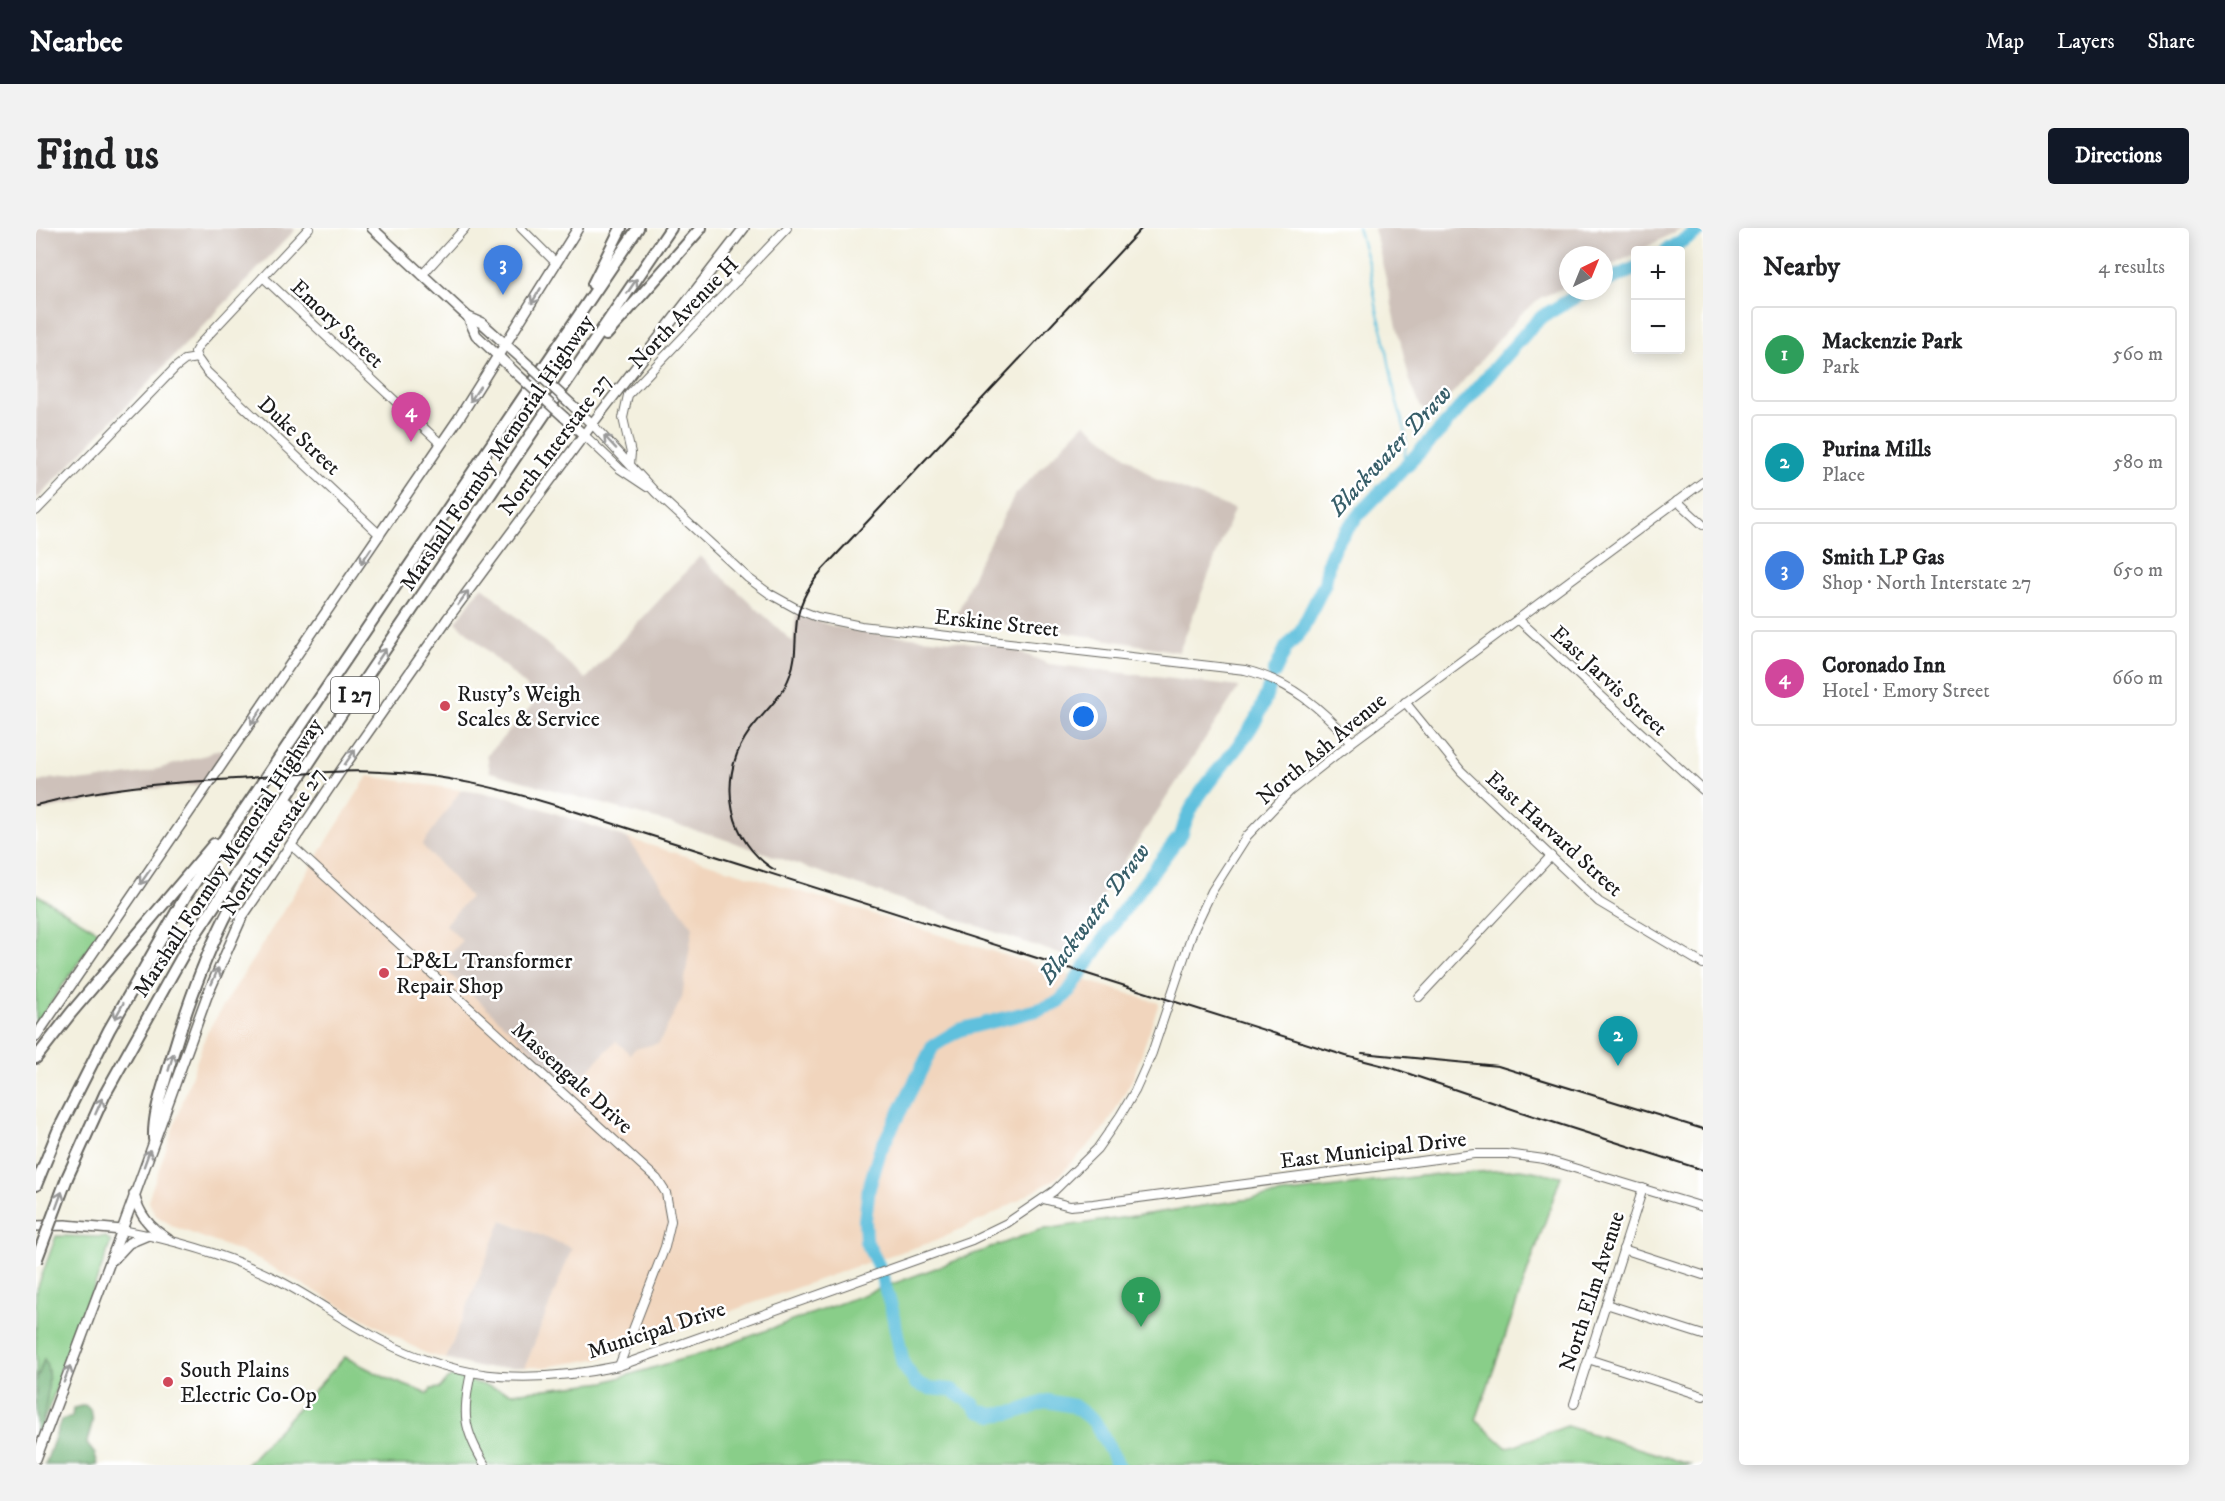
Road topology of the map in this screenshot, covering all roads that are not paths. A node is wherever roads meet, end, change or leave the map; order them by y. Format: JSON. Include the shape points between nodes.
{"nodes":[{"id":1,"x":309,"y":228,"type":"edge"},
{"id":2,"x":372,"y":228,"type":"edge"},
{"id":3,"x":465,"y":228,"type":"edge"},
{"id":4,"x":521,"y":228,"type":"edge"},
{"id":5,"x":578,"y":228,"type":"edge"},
{"id":6,"x":621,"y":228,"type":"edge"},
{"id":7,"x":638,"y":228,"type":"edge"},
{"id":8,"x":671,"y":228,"type":"edge"},
{"id":9,"x":701,"y":228,"type":"edge"},
{"id":10,"x":744,"y":228,"type":"edge"},
{"id":11,"x":787,"y":228,"type":"edge"},
{"id":12,"x":556,"y":263,"type":"junction"},
{"id":13,"x":718,"y":263,"type":"junction"},
{"id":14,"x":422,"y":274,"type":"junction"},
{"id":15,"x":263,"y":277,"type":"junction"},
{"id":16,"x":737,"y":281,"type":"junction"},
{"id":17,"x":578,"y":316,"type":"junction"},
{"id":18,"x":468,"y":317,"type":"junction"},
{"id":19,"x":506,"y":345,"type":"junction"},
{"id":20,"x":498,"y":357,"type":"junction"},
{"id":21,"x":197,"y":358,"type":"junction"},
{"id":22,"x":568,"y":381,"type":"junction"},
{"id":23,"x":592,"y":424,"type":"junction"},
{"id":24,"x":584,"y":435,"type":"junction"},
{"id":25,"x":441,"y":444,"type":"junction"},
{"id":26,"x":630,"y":464,"type":"junction"},
{"id":27,"x":1703,"y":482,"type":"edge"},
{"id":28,"x":656,"y":493,"type":"junction"},
{"id":29,"x":1677,"y":501,"type":"junction"},
{"id":30,"x":36,"y":511,"type":"edge"},
{"id":31,"x":1703,"y":525,"type":"edge"},
{"id":32,"x":380,"y":535,"type":"junction"},
{"id":33,"x":1519,"y":620,"type":"junction"},
{"id":34,"x":1405,"y":702,"type":"junction"},
{"id":35,"x":340,"y":718,"type":"junction"},
{"id":36,"x":1352,"y":742,"type":"junction"},
{"id":37,"x":1703,"y":790,"type":"edge"},
{"id":38,"x":233,"y":825,"type":"junction"},
{"id":39,"x":291,"y":845,"type":"junction"},
{"id":40,"x":1551,"y":856,"type":"junction"},
{"id":41,"x":1703,"y":964,"type":"edge"},
{"id":42,"x":1419,"y":997,"type":"dead end"},
{"id":43,"x":36,"y":1036,"type":"edge"},
{"id":44,"x":36,"y":1058,"type":"edge"},
{"id":45,"x":154,"y":1139,"type":"junction"},
{"id":46,"x":36,"y":1185,"type":"edge"},
{"id":47,"x":1643,"y":1188,"type":"junction"},
{"id":48,"x":134,"y":1194,"type":"junction"},
{"id":49,"x":1043,"y":1199,"type":"junction"},
{"id":50,"x":1703,"y":1207,"type":"edge"},
{"id":51,"x":36,"y":1226,"type":"edge"},
{"id":52,"x":122,"y":1230,"type":"junction"},
{"id":53,"x":148,"y":1235,"type":"junction"},
{"id":54,"x":168,"y":1239,"type":"junction"},
{"id":55,"x":1623,"y":1249,"type":"junction"},
{"id":56,"x":36,"y":1261,"type":"edge"},
{"id":57,"x":109,"y":1266,"type":"junction"},
{"id":58,"x":1703,"y":1275,"type":"edge"},
{"id":59,"x":1606,"y":1304,"type":"junction"},
{"id":60,"x":1703,"y":1335,"type":"edge"},
{"id":61,"x":1588,"y":1359,"type":"junction"},
{"id":62,"x":619,"y":1365,"type":"junction"},
{"id":63,"x":471,"y":1373,"type":"junction"},
{"id":64,"x":1703,"y":1396,"type":"edge"},
{"id":65,"x":1574,"y":1404,"type":"dead end"},
{"id":66,"x":36,"y":1459,"type":"edge"},
{"id":67,"x":485,"y":1465,"type":"edge"}],
"edges":[{"from":1,"to":15,"type":"street"},
{"from":2,"to":14,"type":"main road","name":"Erskine Street"},
{"from":3,"to":14,"type":"street"},
{"from":4,"to":12,"type":"street"},
{"from":5,"to":12,"type":"main road"},
{"from":6,"to":17,"type":"highway"},
{"from":7,"to":17,"type":"highway","name":"Marshall Formby Memorial Highway","number":"I 27"},
{"from":22,"to":8,"type":"highway","name":"Marshall Formby Memorial Highway","number":"I 27","one_way":true},
{"from":9,"to":22,"type":"highway"},
{"from":10,"to":13,"type":"main road","name":"North Interstate 27"},
{"from":11,"to":16,"type":"street","name":"North Avenue H"},
{"from":12,"to":19,"type":"main road","one_way":true},
{"from":13,"to":16,"type":"street"},
{"from":13,"to":23,"type":"main road","name":"North Interstate 27"},
{"from":14,"to":18,"type":"main road","name":"Erskine Street"},
{"from":15,"to":21,"type":"street","via":[[199,345]]},
{"from":15,"to":25,"type":"street","name":"Emory Street"},
{"from":16,"to":26,"type":"street","name":"North Avenue H","via":[[628,395],[623,418],[632,453]]},
{"from":17,"to":38,"type":"highway","name":"Marshall Formby Memorial Highway","number":"I 27"},
{"from":18,"to":19,"type":"main road","name":"Erskine Street","via":[[482,323]]},
{"from":18,"to":20,"type":"main road","name":"Erskine Street","via":[[476,335]]},
{"from":19,"to":20,"type":"main road"},
{"from":19,"to":23,"type":"main road","name":"Erskine Street","bridge":true},
{"from":20,"to":24,"type":"main road","name":"Erskine Street","bridge":true},
{"from":20,"to":25,"type":"main road","one_way":true},
{"from":21,"to":30,"type":"street","via":[[176,367]]},
{"from":21,"to":32,"type":"street","name":"Duke Street","via":[[207,372]]},
{"from":35,"to":22,"type":"highway","name":"Marshall Formby Memorial Highway","number":"I 27","one_way":true},
{"from":23,"to":24,"type":"main road","name":"North Interstate 27"},
{"from":26,"to":23,"type":"street","name":"Erskine Street","one_way":true},
{"from":24,"to":28,"type":"street","name":"Erskine Street","via":[[620,469]]},
{"from":39,"to":24,"type":"main road","name":"North Interstate 27","one_way":true,"via":[[448,618]]},
{"from":25,"to":32,"type":"main road"},
{"from":26,"to":28,"type":"street","name":"Erskine Street"},
{"from":27,"to":29,"type":"street","name":"North Ash Avenue"},
{"from":28,"to":36,"type":"street","name":"Erskine Street","via":[[748,578],[784,602],[817,616],[861,626],[1245,670],[1293,690],[1323,711]]},
{"from":29,"to":31,"type":"street"},
{"from":29,"to":33,"type":"street","name":"North Ash Avenue"},
{"from":32,"to":43,"type":"main road","one_way":true},
{"from":33,"to":34,"type":"street","name":"North Ash Avenue"},
{"from":33,"to":37,"type":"street","name":"East Jarvis Street"},
{"from":34,"to":36,"type":"street","name":"North Ash Avenue"},
{"from":34,"to":40,"type":"street","name":"East Harvard Street","via":[[1461,771]]},
{"from":45,"to":35,"type":"highway","one_way":true,"via":[[157,1109],[202,966],[228,912]]},
{"from":56,"to":35,"type":"highway","name":"Marshall Formby Memorial Highway","number":"I 27","one_way":true,"bridge":true,"via":[[67,1178],[105,1094],[189,944]]},
{"from":36,"to":49,"type":"street","name":"North Ash Avenue","via":[[1290,791],[1247,836],[1230,861],[1193,931],[1152,1053],[1135,1091],[1097,1149]]},
{"from":38,"to":44,"type":"highway","via":[[188,873]]},
{"from":38,"to":46,"type":"highway","name":"Marshall Formby Memorial Highway","number":"I 27","one_way":true,"via":[[135,981],[92,1062]]},
{"from":45,"to":39,"type":"main road","name":"North Interstate 27","one_way":true,"via":[[226,951],[242,917]]},
{"from":39,"to":62,"type":"street","name":"Massengale Drive","via":[[657,1179],[666,1193],[671,1221],[665,1247]]},
{"from":40,"to":41,"type":"street","name":"East Harvard Street","via":[[1599,902]]},
{"from":40,"to":42,"type":"street"},
{"from":48,"to":45,"type":"main road","name":"North Interstate 27","one_way":true},
{"from":47,"to":49,"type":"street","name":"East Municipal Drive","via":[[1544,1159],[1474,1154],[1093,1204],[1070,1206]]},
{"from":47,"to":50,"type":"street","name":"East Municipal Drive"},
{"from":47,"to":55,"type":"street","name":"North Elm Avenue"},
{"from":48,"to":52,"type":"main road","name":"North Interstate 27"},
{"from":48,"to":54,"type":"main road","via":[[146,1221]]},
{"from":49,"to":62,"type":"street","name":"Municipal Drive","via":[[992,1231]]},
{"from":51,"to":52,"type":"main road","name":"Municipal Drive"},
{"from":52,"to":53,"type":"street","name":"Municipal Drive"},
{"from":52,"to":57,"type":"main road","name":"North Interstate 27"},
{"from":53,"to":54,"type":"street","name":"Municipal Drive"},
{"from":53,"to":57,"type":"main road","via":[[129,1243]]},
{"from":54,"to":63,"type":"street","name":"Municipal Drive","via":[[236,1260],[406,1353]]},
{"from":55,"to":58,"type":"street"},
{"from":55,"to":59,"type":"street","name":"North Elm Avenue"},
{"from":66,"to":57,"type":"main road","name":"North Interstate 27","one_way":true},
{"from":59,"to":60,"type":"street"},
{"from":59,"to":61,"type":"street","name":"North Elm Avenue"},
{"from":61,"to":64,"type":"street"},
{"from":61,"to":65,"type":"street","name":"North Elm Avenue"},
{"from":62,"to":63,"type":"street","name":"Municipal Drive","via":[[535,1378]]},
{"from":63,"to":67,"type":"street","via":[[465,1402],[467,1426]]}]}
